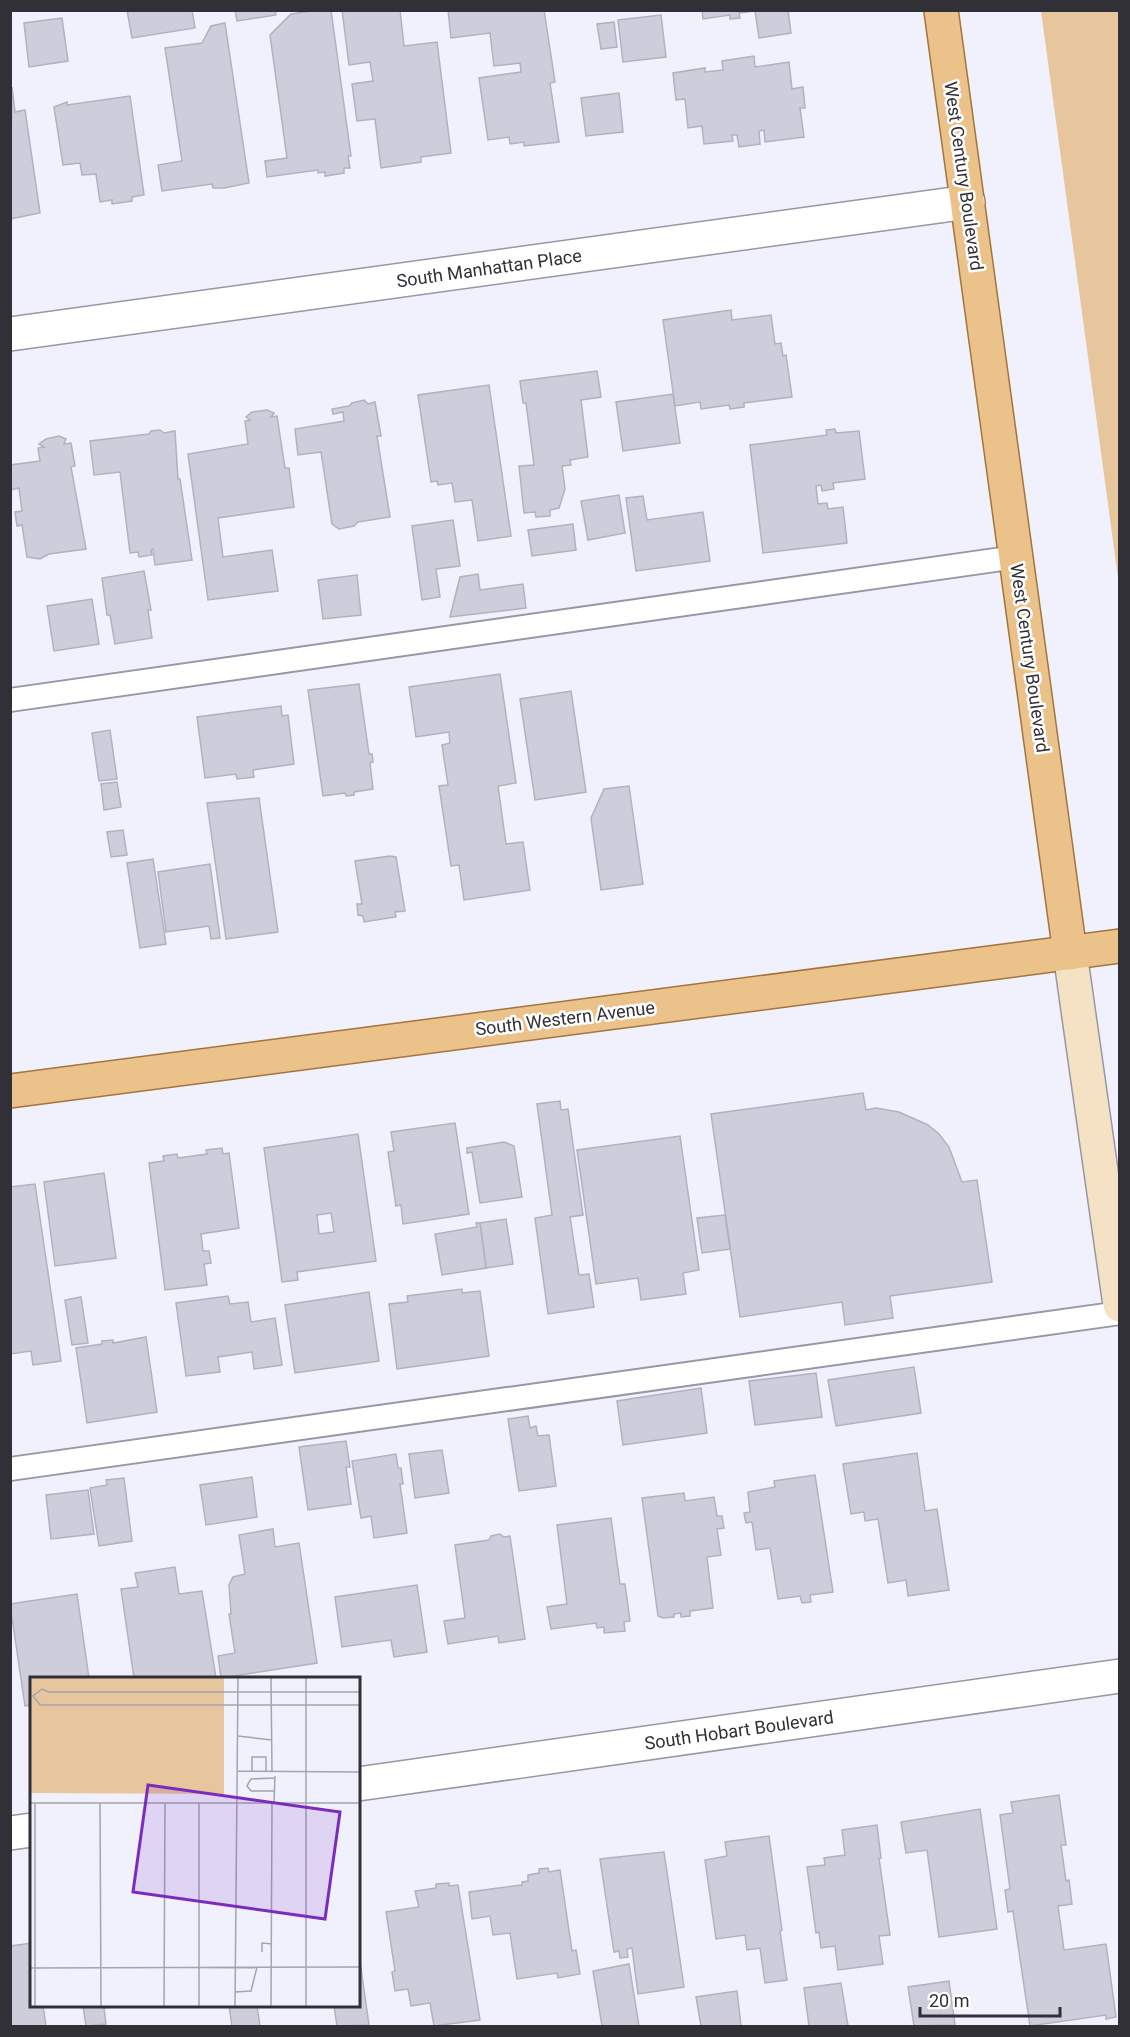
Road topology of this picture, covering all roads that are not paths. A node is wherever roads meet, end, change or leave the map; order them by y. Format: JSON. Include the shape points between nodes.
{"nodes":[{"id":1,"x":941,"y":10,"type":"edge"},
{"id":2,"x":968,"y":202,"type":"junction"},
{"id":3,"x":10,"y":334,"type":"edge"},
{"id":4,"x":1016,"y":557,"type":"junction"},
{"id":5,"x":10,"y":700,"type":"edge"},
{"id":6,"x":1119,"y":946,"type":"edge"},
{"id":7,"x":1070,"y":953,"type":"junction"},
{"id":8,"x":10,"y":1090,"type":"edge"},
{"id":9,"x":1119,"y":1305,"type":"edge"},
{"id":10,"x":1119,"y":1312,"type":"edge"},
{"id":11,"x":10,"y":1469,"type":"edge"},
{"id":12,"x":1119,"y":1676,"type":"edge"},
{"id":13,"x":360,"y":1784,"type":"edge"},
{"id":14,"x":30,"y":1830,"type":"edge"},
{"id":15,"x":10,"y":1833,"type":"edge"}],
"edges":[{"from":1,"to":2,"type":"main road","name":"West Century Boulevard"},
{"from":2,"to":3,"type":"street","name":"South Manhattan Place"},
{"from":2,"to":4,"type":"main road","name":"West Century Boulevard"},
{"from":4,"to":5,"type":"lane"},
{"from":4,"to":7,"type":"main road","name":"West Century Boulevard"},
{"from":6,"to":7,"type":"main road","name":"South Western Avenue"},
{"from":7,"to":8,"type":"main road","name":"South Western Avenue"},
{"from":7,"to":9,"type":"main road","name":"West Century Boulevard"},
{"from":10,"to":11,"type":"lane"},
{"from":12,"to":13,"type":"street","name":"South Hobart Boulevard"},
{"from":14,"to":15,"type":"street"}]}
